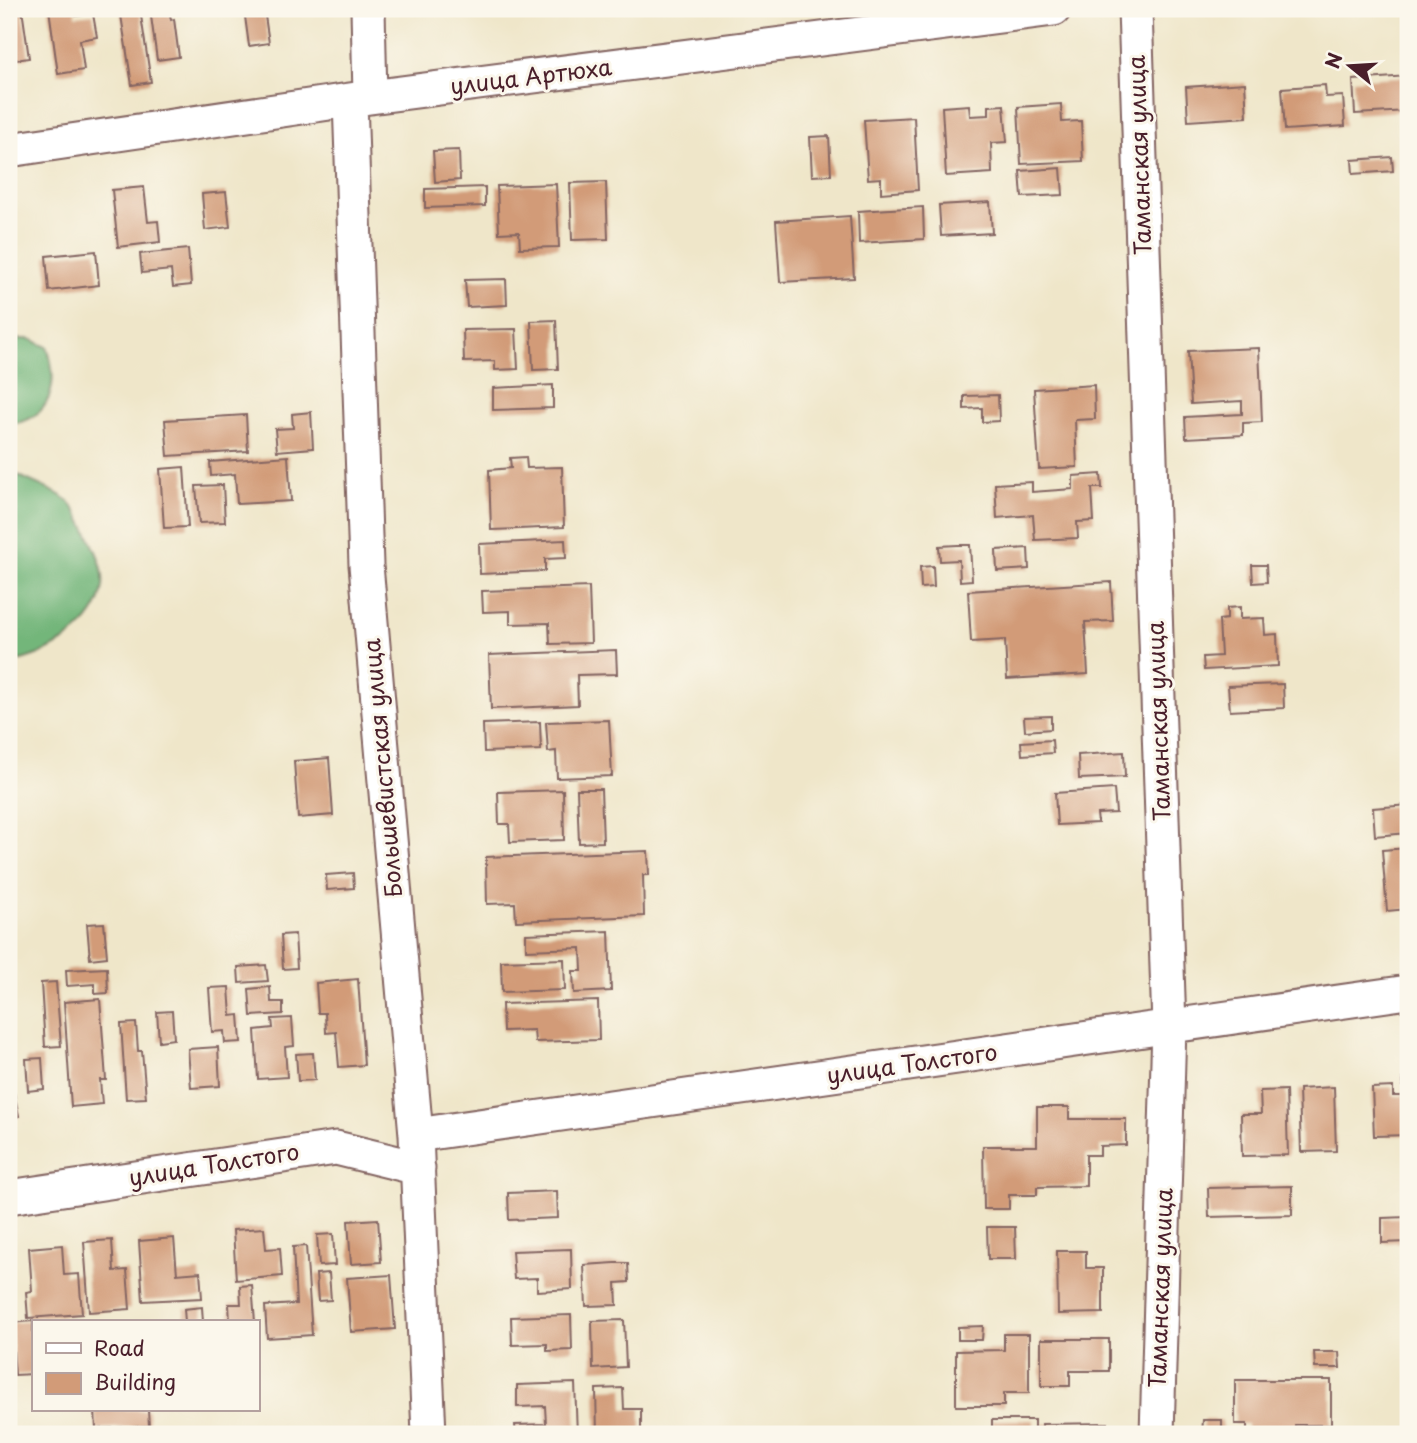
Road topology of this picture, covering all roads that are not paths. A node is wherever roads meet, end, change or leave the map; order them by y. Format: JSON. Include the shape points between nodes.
{"nodes":[{"id":1,"x":368,"y":9,"type":"edge"},
{"id":2,"x":1054,"y":9,"type":"edge"},
{"id":3,"x":1135,"y":9,"type":"edge"},
{"id":4,"x":360,"y":99,"type":"junction"},
{"id":5,"x":9,"y":150,"type":"edge"},
{"id":6,"x":1408,"y":992,"type":"edge"},
{"id":7,"x":1169,"y":1027,"type":"junction"},
{"id":8,"x":416,"y":1135,"type":"junction"},
{"id":9,"x":418,"y":1168,"type":"junction"},
{"id":10,"x":9,"y":1197,"type":"edge"},
{"id":11,"x":429,"y":1434,"type":"edge"},
{"id":12,"x":1157,"y":1434,"type":"edge"}],
"edges":[{"from":1,"to":4,"type":"street","name":"Большевистская улица"},
{"from":2,"to":4,"type":"street","name":"улица Артюха"},
{"from":3,"to":7,"type":"street","name":"Таманская улица"},
{"from":4,"to":5,"type":"street","name":"улица Артюха"},
{"from":4,"to":8,"type":"street","name":"Большевистская улица","via":[[367,579]]},
{"from":6,"to":7,"type":"street","name":"улица Толстого"},
{"from":7,"to":8,"type":"street","name":"улица Толстого"},
{"from":7,"to":12,"type":"street","name":"Таманская улица"},
{"from":8,"to":9,"type":"street","name":"Большевистская улица"},
{"from":9,"to":10,"type":"street","name":"улица Толстого","via":[[336,1148]]},
{"from":9,"to":11,"type":"street","name":"Большевистская улица"}]}
